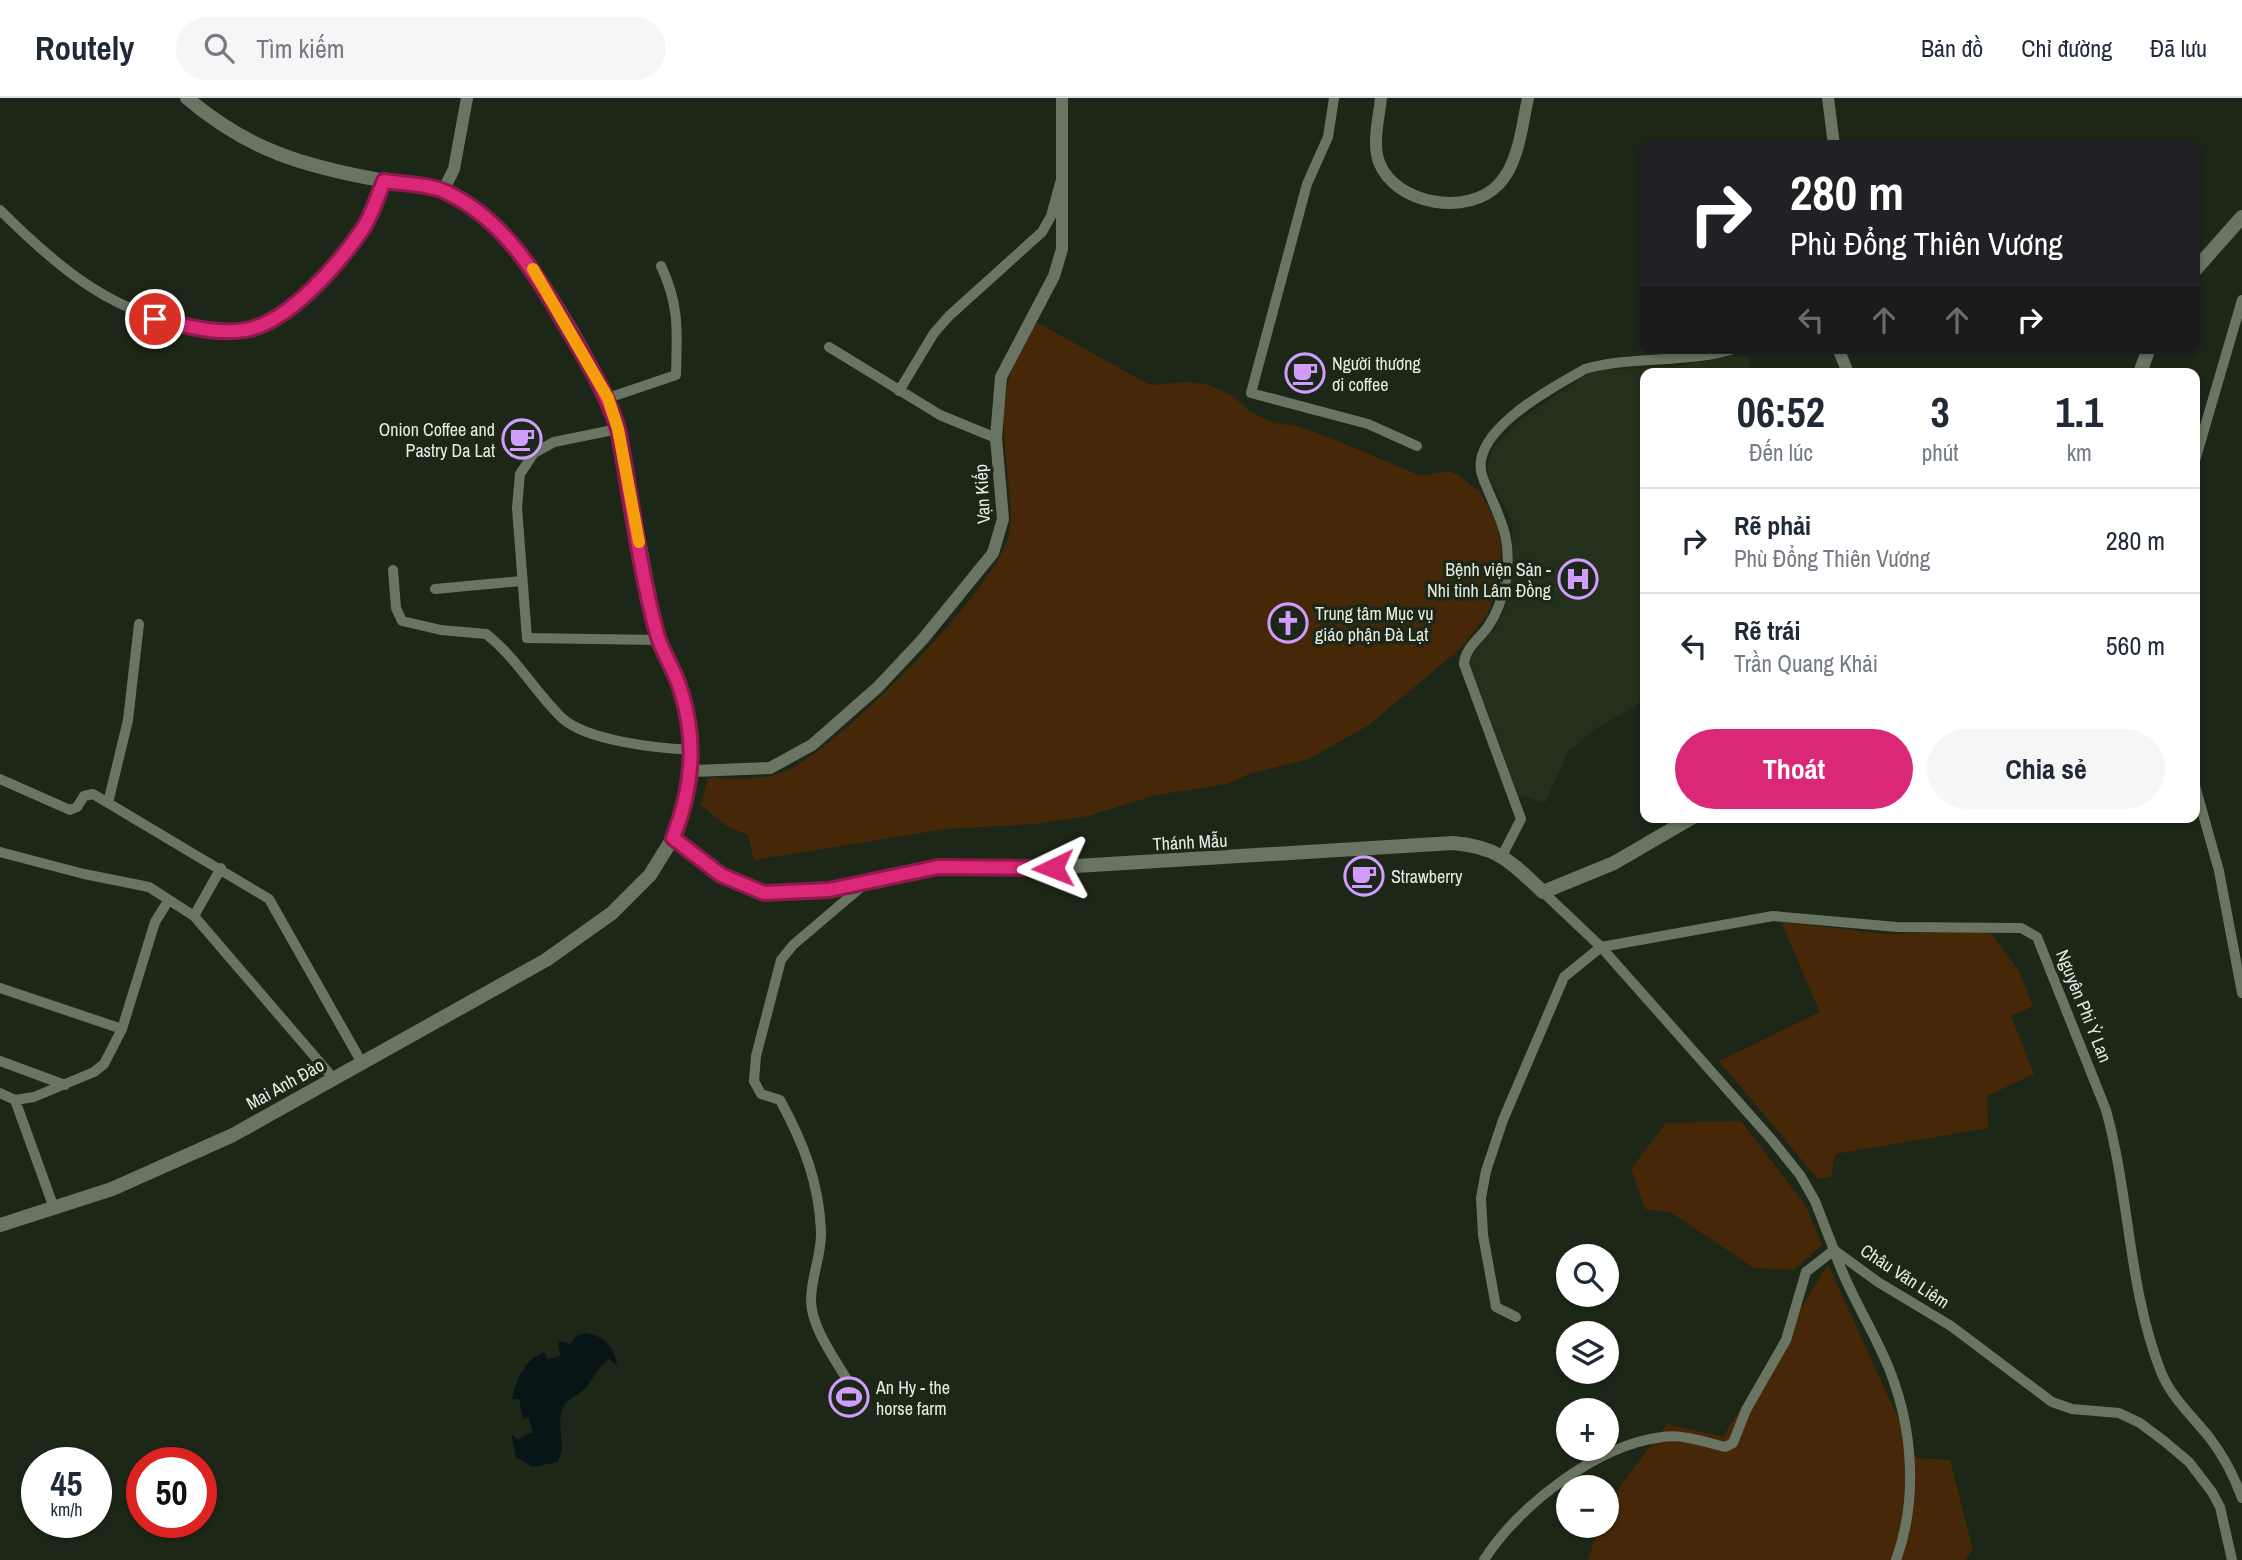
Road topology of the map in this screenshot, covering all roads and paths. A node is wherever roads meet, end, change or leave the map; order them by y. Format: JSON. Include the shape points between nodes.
{"nodes":[{"id":1,"x":187,"y":98,"type":"edge"},
{"id":2,"x":467,"y":98,"type":"edge"},
{"id":3,"x":1062,"y":98,"type":"edge"},
{"id":4,"x":1334,"y":98,"type":"edge"},
{"id":5,"x":1381,"y":98,"type":"edge"},
{"id":6,"x":1528,"y":98,"type":"edge"},
{"id":7,"x":1828,"y":98,"type":"edge"},
{"id":8,"x":1833,"y":140,"type":"edge"},
{"id":9,"x":1063,"y":177,"type":"junction"},
{"id":10,"x":384,"y":181,"type":"junction"},
{"id":11,"x":443,"y":191,"type":"junction"},
{"id":12,"x":0,"y":210,"type":"edge"},
{"id":13,"x":2242,"y":217,"type":"edge"},
{"id":14,"x":10,"y":220,"type":"junction"},
{"id":15,"x":0,"y":229,"type":"edge"},
{"id":16,"x":2200,"y":264,"type":"edge"},
{"id":17,"x":661,"y":266,"type":"dead end"},
{"id":18,"x":2242,"y":300,"type":"edge"},
{"id":19,"x":829,"y":347,"type":"dead end"},
{"id":20,"x":1711,"y":354,"type":"edge"},
{"id":21,"x":899,"y":391,"type":"junction"},
{"id":22,"x":608,"y":398,"type":"junction"},
{"id":23,"x":618,"y":429,"type":"junction"},
{"id":24,"x":996,"y":438,"type":"junction"},
{"id":25,"x":2200,"y":444,"type":"edge"},
{"id":26,"x":1417,"y":446,"type":"dead end"},
{"id":27,"x":393,"y":570,"type":"dead end"},
{"id":28,"x":521,"y":581,"type":"junction"},
{"id":29,"x":435,"y":589,"type":"dead end"},
{"id":30,"x":139,"y":625,"type":"dead end"},
{"id":31,"x":659,"y":640,"type":"junction"},
{"id":32,"x":691,"y":750,"type":"junction"},
{"id":33,"x":692,"y":771,"type":"junction"},
{"id":34,"x":0,"y":779,"type":"edge"},
{"id":35,"x":108,"y":803,"type":"junction"},
{"id":36,"x":2200,"y":803,"type":"edge"},
{"id":37,"x":1683,"y":823,"type":"edge"},
{"id":38,"x":673,"y":838,"type":"junction"},
{"id":39,"x":0,"y":852,"type":"edge"},
{"id":40,"x":1503,"y":854,"type":"junction"},
{"id":41,"x":221,"y":868,"type":"junction"},
{"id":42,"x":866,"y":883,"type":"junction"},
{"id":43,"x":1543,"y":892,"type":"junction"},
{"id":44,"x":168,"y":901,"type":"junction"},
{"id":45,"x":194,"y":916,"type":"junction"},
{"id":46,"x":1601,"y":947,"type":"junction"},
{"id":47,"x":0,"y":988,"type":"edge"},
{"id":48,"x":2242,"y":993,"type":"edge"},
{"id":49,"x":122,"y":1029,"type":"junction"},
{"id":50,"x":0,"y":1061,"type":"edge"},
{"id":51,"x":362,"y":1063,"type":"junction"},
{"id":52,"x":334,"y":1079,"type":"junction"},
{"id":53,"x":65,"y":1085,"type":"junction"},
{"id":54,"x":5,"y":1097,"type":"edge"},
{"id":55,"x":54,"y":1208,"type":"junction"},
{"id":56,"x":0,"y":1225,"type":"edge"},
{"id":57,"x":1834,"y":1250,"type":"junction"},
{"id":58,"x":1516,"y":1317,"type":"dead end"},
{"id":59,"x":846,"y":1378,"type":"dead end"},
{"id":60,"x":2242,"y":1498,"type":"edge"},
{"id":61,"x":1484,"y":1560,"type":"edge"},
{"id":62,"x":1896,"y":1560,"type":"edge"},
{"id":63,"x":2232,"y":1560,"type":"edge"}],
"edges":[{"from":1,"to":10,"type":"main road","via":[[231,131],[282,157]]},
{"from":2,"to":11,"type":"street","via":[[454,169]]},
{"from":3,"to":9,"type":"street","name":"Vạn Kiếp"},
{"from":4,"to":26,"type":"street","via":[[1328,137],[1307,184],[1251,393],[1368,424]]},
{"from":5,"to":6,"type":"street","via":[[1377,153],[1385,173],[1415,196],[1453,203],[1476,200],[1502,181],[1517,145]]},
{"from":7,"to":8,"type":"street"},
{"from":9,"to":21,"type":"street","via":[[1042,232],[942,324]]},
{"from":9,"to":24,"type":"street","name":"Vạn Kiếp","via":[[1064,234],[1059,261],[1001,377]]},
{"from":10,"to":11,"type":"main road"},
{"from":10,"to":14,"type":"street","via":[[362,230],[325,273],[279,315],[243,330],[194,327],[132,311],[64,268]]},
{"from":11,"to":22,"type":"main road","name":"Mai Anh Đào","via":[[492,222],[532,268]]},
{"from":12,"to":14,"type":"street"},
{"from":13,"to":16,"type":"main road"},
{"from":14,"to":15,"type":"street"},
{"from":17,"to":22,"type":"street","via":[[678,316],[676,376]]},
{"from":18,"to":25,"type":"street"},
{"from":19,"to":21,"type":"street"},
{"from":20,"to":40,"type":"street","via":[[1585,369],[1503,423],[1482,455],[1482,476],[1505,528],[1506,577],[1492,620],[1467,651],[1464,664],[1521,819]]},
{"from":21,"to":24,"type":"street","via":[[940,415]]},
{"from":22,"to":23,"type":"main road","name":"Mai Anh Đào"},
{"from":23,"to":28,"type":"street","via":[[554,442],[534,453],[520,474]]},
{"from":23,"to":31,"type":"main road","name":"Mai Anh Đào"},
{"from":24,"to":33,"type":"street","name":"Vạn Kiếp","via":[[1001,532],[984,566],[930,631],[878,687],[800,754],[760,770]]},
{"from":27,"to":32,"type":"street","via":[[396,608],[402,621],[486,634],[565,721],[634,743]]},
{"from":28,"to":29,"type":"street"},
{"from":28,"to":31,"type":"street","via":[[527,638]]},
{"from":30,"to":35,"type":"street","via":[[128,720]]},
{"from":31,"to":32,"type":"main road","name":"Mai Anh Đào","via":[[679,686]]},
{"from":32,"to":33,"type":"main road","name":"Mai Anh Đào"},
{"from":33,"to":38,"type":"main road","name":"Mai Anh Đào"},
{"from":34,"to":35,"type":"street","via":[[70,810],[88,794]]},
{"from":35,"to":41,"type":"street"},
{"from":36,"to":48,"type":"street","via":[[2219,871]]},
{"from":37,"to":43,"type":"main road","via":[[1614,863]]},
{"from":38,"to":42,"type":"main road","name":"Thánh Mẫu","via":[[721,875],[764,893]]},
{"from":38,"to":51,"type":"main road","name":"Mai Anh Đào","via":[[650,875],[612,913],[572,942]]},
{"from":39,"to":44,"type":"street","via":[[149,887]]},
{"from":40,"to":42,"type":"main road","name":"Thánh Mẫu","via":[[1480,845],[1411,845],[1027,869],[938,867]]},
{"from":40,"to":43,"type":"main road","name":"Thánh Mẫu"},
{"from":41,"to":45,"type":"street"},
{"from":41,"to":51,"type":"street","via":[[269,899]]},
{"from":42,"to":59,"type":"street","via":[[781,960],[754,1081],[761,1094],[780,1100],[804,1145],[816,1184],[821,1233],[811,1302],[823,1339]]},
{"from":43,"to":46,"type":"street","name":"Châu Văn Liêm"},
{"from":44,"to":45,"type":"street"},
{"from":44,"to":49,"type":"street","via":[[155,922]]},
{"from":45,"to":52,"type":"street"},
{"from":46,"to":57,"type":"street","name":"Châu Văn Liêm","via":[[1790,1161],[1815,1201]]},
{"from":46,"to":58,"type":"street","via":[[1564,977],[1486,1171],[1481,1198],[1483,1234],[1496,1307]]},
{"from":46,"to":60,"type":"street","name":"Nguyên Phi Ỷ Lan","via":[[1773,916],[1897,927],[2001,926],[2033,932],[2106,1110],[2130,1255],[2162,1376],[2224,1459]]},
{"from":47,"to":49,"type":"street"},
{"from":49,"to":53,"type":"street","via":[[104,1064]]},
{"from":50,"to":53,"type":"street"},
{"from":51,"to":52,"type":"main road","name":"Mai Anh Đào"},
{"from":52,"to":55,"type":"main road","name":"Mai Anh Đào","via":[[233,1135],[112,1189]]},
{"from":53,"to":54,"type":"street"},
{"from":54,"to":55,"type":"street"},
{"from":55,"to":56,"type":"main road","name":"Mai Anh Đào"},
{"from":57,"to":61,"type":"street","via":[[1806,1272],[1786,1340],[1746,1410],[1733,1443],[1725,1447],[1680,1436],[1661,1437],[1592,1463],[1544,1493],[1515,1519]]},
{"from":57,"to":62,"type":"street","via":[[1890,1371],[1906,1423],[1909,1501]]},
{"from":57,"to":63,"type":"street","name":"Châu Văn Liêm","via":[[1951,1326],[2052,1402],[2073,1409],[2119,1413],[2164,1441],[2196,1469],[2213,1492]]}]}
